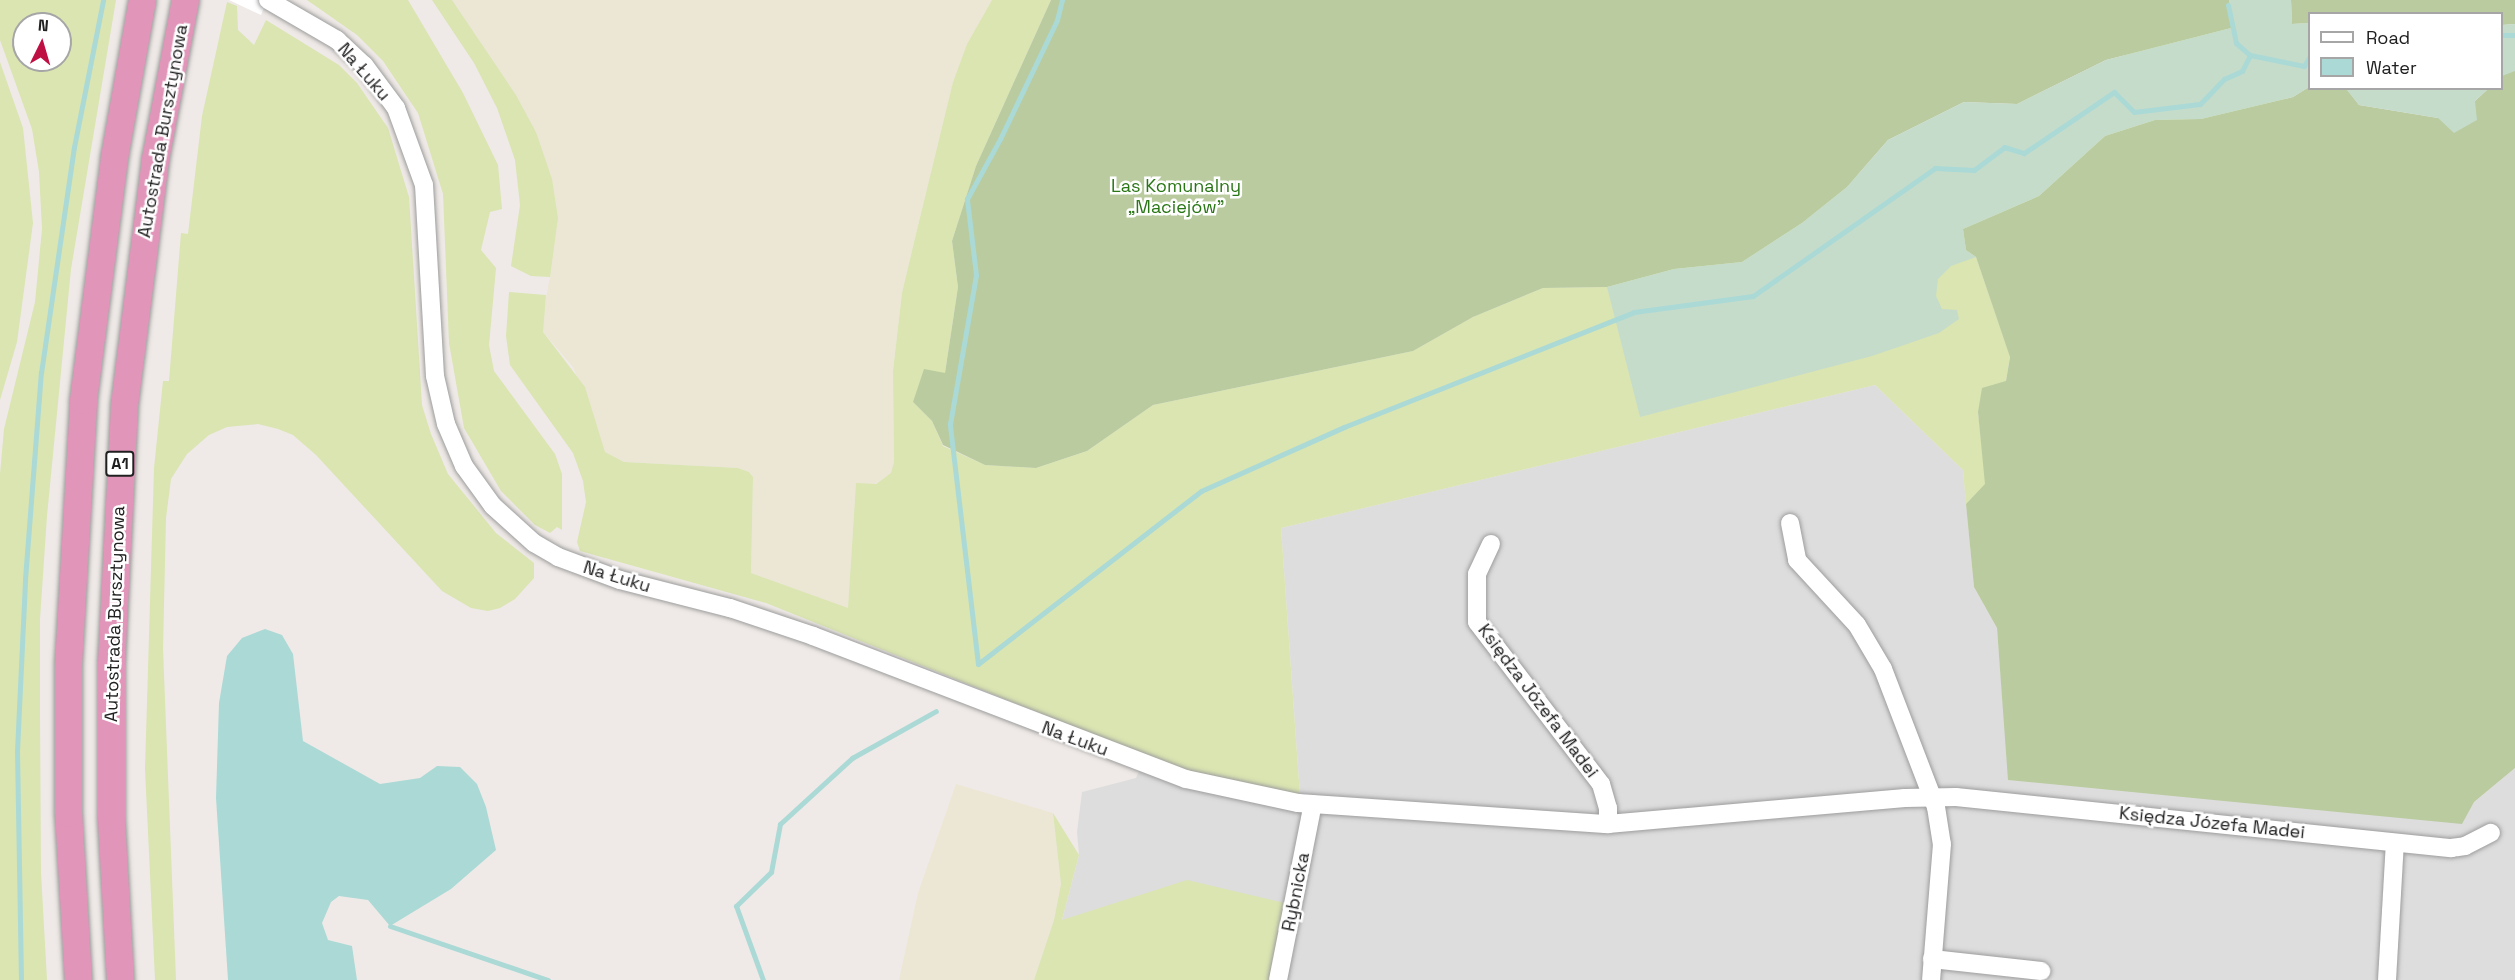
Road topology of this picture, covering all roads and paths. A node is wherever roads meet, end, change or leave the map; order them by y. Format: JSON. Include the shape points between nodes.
{"nodes":[{"id":1,"x":142,"y":0,"type":"edge"},
{"id":2,"x":185,"y":0,"type":"edge"},
{"id":3,"x":267,"y":0,"type":"edge"},
{"id":4,"x":1790,"y":523,"type":"dead end"},
{"id":5,"x":1491,"y":544,"type":"dead end"},
{"id":6,"x":1931,"y":796,"type":"junction"},
{"id":7,"x":1313,"y":804,"type":"junction"},
{"id":8,"x":1608,"y":824,"type":"junction"},
{"id":9,"x":2491,"y":833,"type":"dead end"},
{"id":10,"x":2395,"y":843,"type":"junction"},
{"id":11,"x":1932,"y":959,"type":"junction"},
{"id":12,"x":2041,"y":971,"type":"dead end"},
{"id":13,"x":78,"y":980,"type":"edge"},
{"id":14,"x":120,"y":980,"type":"edge"},
{"id":15,"x":1278,"y":980,"type":"edge"},
{"id":16,"x":1931,"y":980,"type":"edge"},
{"id":17,"x":2387,"y":980,"type":"edge"}],
"edges":[{"from":1,"to":13,"type":"highway","number":"A1","via":[[96,277],[72,561],[68,813]]},
{"from":2,"to":14,"type":"highway","name":"Autostrada Bursztynowa","number":"A1","via":[[155,159],[124,405],[111,663],[111,817]]},
{"from":3,"to":7,"type":"street","name":"Na Łuku","via":[[337,40],[378,83],[406,129],[426,203],[435,376],[446,424],[475,484],[534,543],[558,557],[620,580],[730,608],[813,636],[1177,777],[1256,796]]},
{"from":4,"to":6,"type":"street","via":[[1797,560],[1857,625],[1878,660]]},
{"from":5,"to":8,"type":"street","name":"Księdza Józefa Madei","via":[[1477,574],[1477,622],[1601,784]]},
{"from":6,"to":8,"type":"street","name":"Księdza Józefa Madei"},
{"from":6,"to":10,"type":"street","name":"Księdza Józefa Madei","via":[[1984,798]]},
{"from":6,"to":11,"type":"street","via":[[1940,820],[1942,844]]},
{"from":7,"to":8,"type":"street","name":"Księdza Józefa Madei"},
{"from":7,"to":15,"type":"street","name":"Rybnicka"},
{"from":9,"to":10,"type":"street","name":"Księdza Józefa Madei","via":[[2465,846]]},
{"from":10,"to":17,"type":"street"},
{"from":11,"to":12,"type":"street"},
{"from":11,"to":16,"type":"street"}]}
